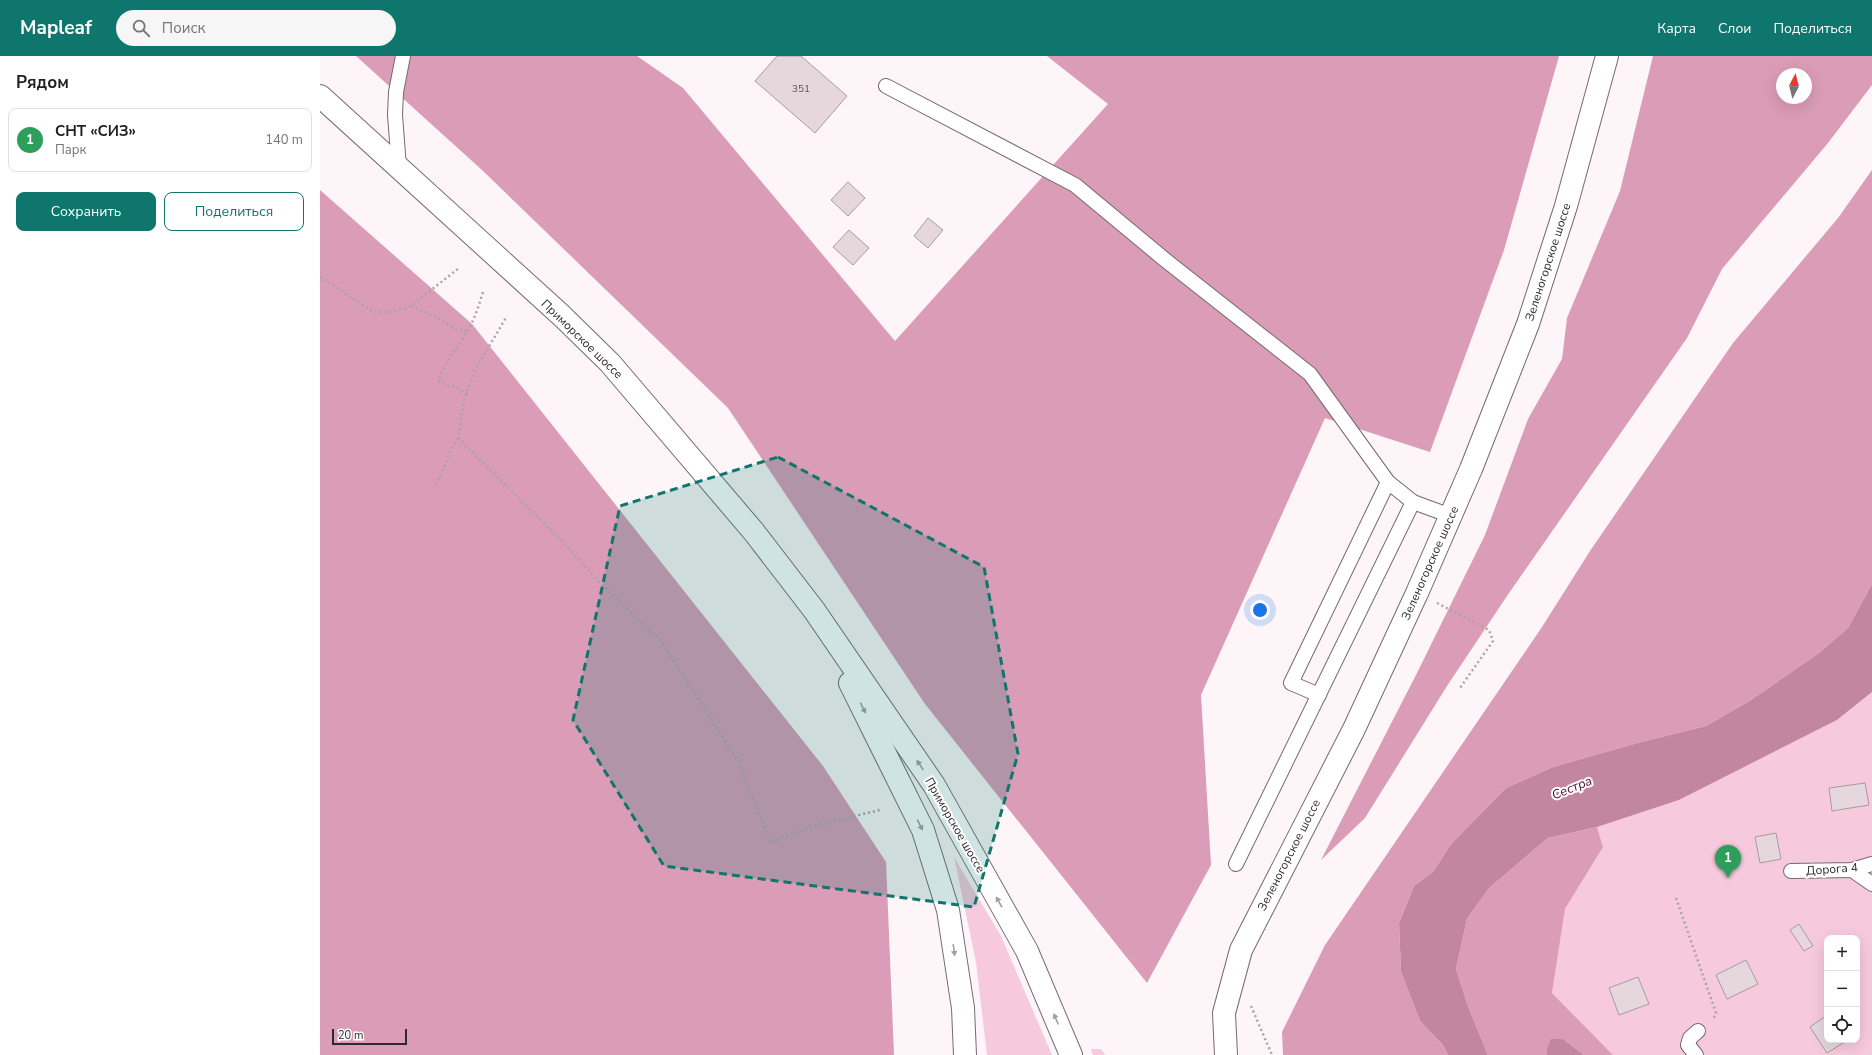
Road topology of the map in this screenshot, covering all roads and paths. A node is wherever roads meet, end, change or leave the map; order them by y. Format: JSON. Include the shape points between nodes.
{"nodes":[{"id":1,"x":403,"y":56,"type":"edge"},
{"id":2,"x":1607,"y":56,"type":"edge"},
{"id":3,"x":886,"y":86,"type":"dead end"},
{"id":4,"x":320,"y":96,"type":"edge"},
{"id":5,"x":399,"y":167,"type":"junction"},
{"id":6,"x":459,"y":268,"type":"dead end"},
{"id":7,"x":320,"y":277,"type":"edge"},
{"id":8,"x":484,"y":292,"type":"dead end"},
{"id":9,"x":412,"y":306,"type":"junction"},
{"id":10,"x":507,"y":316,"type":"dead end"},
{"id":11,"x":468,"y":331,"type":"junction"},
{"id":12,"x":467,"y":394,"type":"junction"},
{"id":13,"x":458,"y":438,"type":"junction"},
{"id":14,"x":1388,"y":482,"type":"junction"},
{"id":15,"x":436,"y":484,"type":"dead end"},
{"id":16,"x":1413,"y":502,"type":"junction"},
{"id":17,"x":1451,"y":516,"type":"junction"},
{"id":18,"x":1417,"y":593,"type":"junction"},
{"id":19,"x":814,"y":610,"type":"junction"},
{"id":20,"x":1460,"y":688,"type":"dead end"},
{"id":21,"x":1319,"y":695,"type":"junction"},
{"id":22,"x":880,"y":810,"type":"dead end"},
{"id":23,"x":1236,"y":864,"type":"dead end"},
{"id":24,"x":1872,"y":864,"type":"edge"},
{"id":25,"x":1852,"y":870,"type":"junction"},
{"id":26,"x":1792,"y":871,"type":"dead end"},
{"id":27,"x":1872,"y":884,"type":"edge"},
{"id":28,"x":1676,"y":898,"type":"dead end"},
{"id":29,"x":1235,"y":971,"type":"junction"},
{"id":30,"x":1698,"y":1031,"type":"joint"},
{"id":31,"x":965,"y":1055,"type":"edge"},
{"id":32,"x":1071,"y":1055,"type":"edge"},
{"id":33,"x":1226,"y":1055,"type":"edge"},
{"id":34,"x":1272,"y":1055,"type":"edge"},
{"id":35,"x":1696,"y":1055,"type":"edge"}],
"edges":[{"from":1,"to":5,"type":"lane","via":[[396,92],[395,115]]},
{"from":2,"to":17,"type":"main road","name":"Зеленогорское шоссе","via":[[1566,206],[1528,324]]},
{"from":3,"to":14,"type":"lane","via":[[1075,185],[1310,374]]},
{"from":4,"to":5,"type":"main road","name":"Приморское шоссе"},
{"from":5,"to":19,"type":"main road","name":"Приморское шоссе","via":[[610,363],[754,532]]},
{"from":6,"to":9,"type":"path"},
{"from":7,"to":9,"type":"path","via":[[374,312],[393,312]]},
{"from":8,"to":11,"type":"path"},
{"from":9,"to":11,"type":"path","via":[[437,317],[454,329]]},
{"from":10,"to":12,"type":"path","via":[[475,370]]},
{"from":11,"to":12,"type":"path","via":[[441,372],[440,382],[447,386],[455,386]]},
{"from":12,"to":13,"type":"path"},
{"from":13,"to":15,"type":"path"},
{"from":13,"to":22,"type":"path","via":[[564,543],[598,581],[661,641],[738,761],[770,843],[823,823]]},
{"from":14,"to":16,"type":"lane"},
{"from":14,"to":21,"type":"lane","via":[[1291,683]]},
{"from":16,"to":17,"type":"lane"},
{"from":16,"to":21,"type":"lane"},
{"from":17,"to":18,"type":"main road","name":"Зеленогорское шоссе"},
{"from":18,"to":20,"type":"path","via":[[1490,630],[1493,641]]},
{"from":18,"to":29,"type":"main road","name":"Зеленогорское шоссе","via":[[1354,729],[1241,950]]},
{"from":19,"to":31,"type":"main road","name":"Приморское шоссе","one_way":true,"via":[[923,830],[948,910],[963,1008]]},
{"from":32,"to":19,"type":"main road","name":"Приморское шоссе","one_way":true,"via":[[1027,951],[934,785]]},
{"from":21,"to":23,"type":"lane"},
{"from":24,"to":25,"type":"lane","name":"Дорога 4"},
{"from":25,"to":26,"type":"lane","name":"Дорога 4"},
{"from":25,"to":27,"type":"lane"},
{"from":28,"to":30,"type":"path","via":[[1716,1013],[1715,1018]]},
{"from":29,"to":33,"type":"main road","name":"Зеленогорское шоссе","via":[[1224,1013]]},
{"from":29,"to":34,"type":"path"},
{"from":30,"to":35,"type":"lane","via":[[1690,1038],[1688,1045]]}]}
